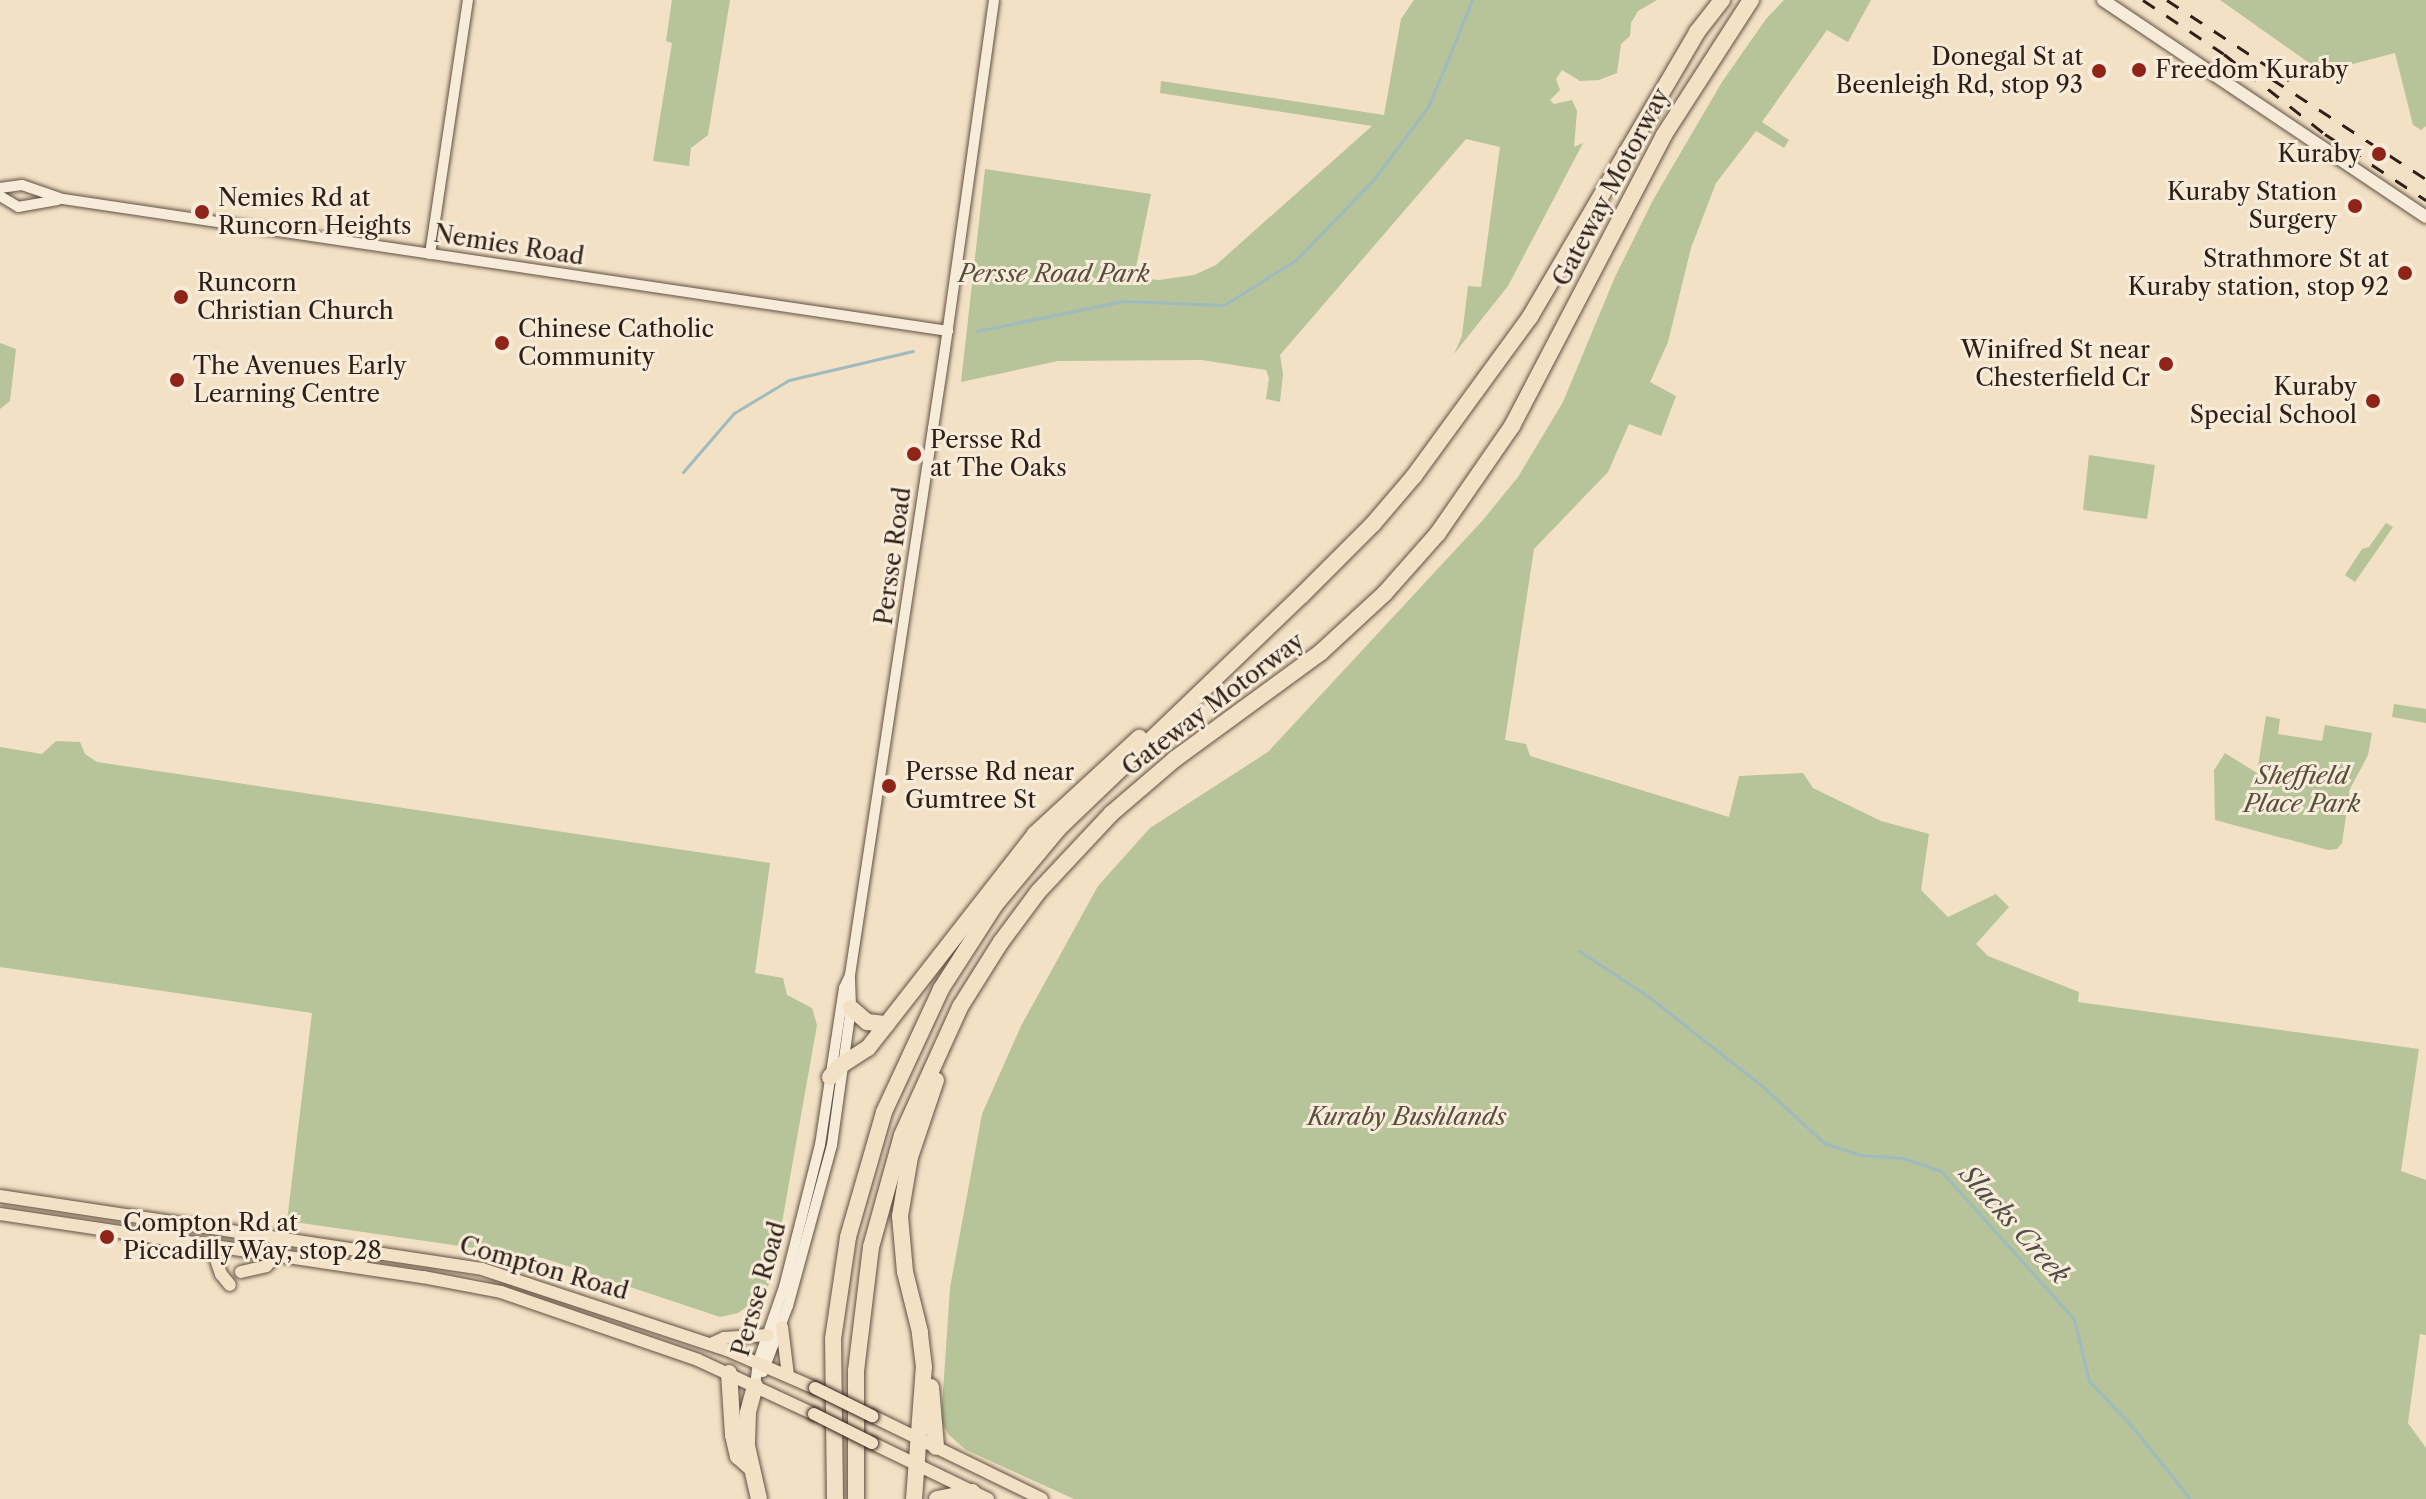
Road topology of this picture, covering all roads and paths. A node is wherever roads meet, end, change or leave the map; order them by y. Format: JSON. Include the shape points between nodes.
{"nodes":[{"id":1,"x":468,"y":0,"type":"edge"},
{"id":2,"x":994,"y":0,"type":"edge"},
{"id":3,"x":1722,"y":0,"type":"edge"},
{"id":4,"x":1751,"y":0,"type":"edge"},
{"id":5,"x":2103,"y":0,"type":"edge"},
{"id":6,"x":13,"y":187,"type":"junction"},
{"id":7,"x":0,"y":188,"type":"edge"},
{"id":8,"x":29,"y":188,"type":"junction"},
{"id":9,"x":0,"y":196,"type":"edge"},
{"id":10,"x":63,"y":199,"type":"junction"},
{"id":11,"x":11,"y":202,"type":"junction"},
{"id":12,"x":27,"y":205,"type":"junction"},
{"id":13,"x":2426,"y":217,"type":"edge"},
{"id":14,"x":430,"y":254,"type":"junction"},
{"id":15,"x":948,"y":331,"type":"junction"},
{"id":16,"x":1241,"y":653,"type":"junction"},
{"id":17,"x":850,"y":975,"type":"junction"},
{"id":18,"x":960,"y":1007,"type":"junction"},
{"id":19,"x":851,"y":1008,"type":"junction"},
{"id":20,"x":887,"y":1024,"type":"junction"},
{"id":21,"x":844,"y":1063,"type":"junction"},
{"id":22,"x":830,"y":1077,"type":"junction"},
{"id":23,"x":0,"y":1196,"type":"edge"},
{"id":24,"x":0,"y":1214,"type":"edge"},
{"id":25,"x":212,"y":1248,"type":"junction"},
{"id":26,"x":275,"y":1257,"type":"junction"},
{"id":27,"x":241,"y":1272,"type":"dead end"},
{"id":28,"x":230,"y":1285,"type":"dead end"},
{"id":29,"x":782,"y":1327,"type":"junction"},
{"id":30,"x":768,"y":1335,"type":"junction"},
{"id":31,"x":711,"y":1344,"type":"junction"},
{"id":32,"x":762,"y":1363,"type":"junction"},
{"id":33,"x":729,"y":1373,"type":"junction"},
{"id":34,"x":788,"y":1375,"type":"junction"},
{"id":35,"x":924,"y":1375,"type":"junction"},
{"id":36,"x":755,"y":1386,"type":"junction"},
{"id":37,"x":918,"y":1438,"type":"junction"},
{"id":38,"x":936,"y":1447,"type":"junction"},
{"id":39,"x":917,"y":1464,"type":"junction"},
{"id":40,"x":750,"y":1468,"type":"junction"},
{"id":41,"x":972,"y":1492,"type":"junction"},
{"id":42,"x":759,"y":1499,"type":"edge"},
{"id":43,"x":835,"y":1499,"type":"edge"},
{"id":44,"x":856,"y":1499,"type":"edge"},
{"id":45,"x":914,"y":1499,"type":"edge"},
{"id":46,"x":937,"y":1499,"type":"edge"},
{"id":47,"x":988,"y":1499,"type":"edge"},
{"id":48,"x":1042,"y":1499,"type":"edge"}],
"edges":[{"from":1,"to":14,"type":"street"},
{"from":2,"to":15,"type":"street","name":"Persse Road"},
{"from":3,"to":16,"type":"highway","name":"Gateway Motorway","via":[[1697,32],[1530,317],[1483,382],[1373,524]]},
{"from":4,"to":18,"type":"highway","name":"Gateway Motorway","via":[[1664,135],[1512,426],[1438,533],[1385,593],[1320,653],[1175,759],[1112,813],[1038,892]]},
{"from":5,"to":13,"type":"main road"},
{"from":6,"to":7,"type":"street"},
{"from":6,"to":8,"type":"street"},
{"from":6,"to":11,"type":"street"},
{"from":8,"to":10,"type":"street","name":"Nemies Road"},
{"from":8,"to":12,"type":"street","via":[[32,197]]},
{"from":9,"to":11,"type":"street"},
{"from":10,"to":12,"type":"street","name":"Nemies Road"},
{"from":10,"to":14,"type":"street","name":"Nemies Road"},
{"from":11,"to":12,"type":"street"},
{"from":14,"to":15,"type":"street","name":"Nemies Road"},
{"from":15,"to":17,"type":"street","name":"Persse Road"},
{"from":16,"to":20,"type":"highway","via":[[1215,669],[1035,834]]},
{"from":16,"to":43,"type":"highway","name":"Gateway Motorway","via":[[1030,861],[972,939],[914,1041],[865,1169],[842,1272],[831,1378]]},
{"from":17,"to":19,"type":"street","name":"Persse Road"},
{"from":17,"to":22,"type":"street","name":"Persse Road"},
{"from":18,"to":35,"type":"highway","via":[[959,1024],[915,1139],[901,1204],[901,1245]]},
{"from":18,"to":44,"type":"highway","name":"Gateway Motorway","via":[[907,1122],[871,1247],[856,1371]]},
{"from":19,"to":20,"type":"highway","via":[[867,1022]]},
{"from":19,"to":21,"type":"street","name":"Persse Road"},
{"from":20,"to":21,"type":"highway","via":[[863,1053]]},
{"from":21,"to":22,"type":"highway"},
{"from":21,"to":29,"type":"street","name":"Persse Road","via":[[832,1145]]},
{"from":22,"to":30,"type":"street","name":"Persse Road","via":[[820,1145]]},
{"from":23,"to":31,"type":"main road","name":"Compton Road","via":[[460,1265],[541,1286]]},
{"from":24,"to":25,"type":"main road","name":"Compton Road"},
{"from":25,"to":26,"type":"main road","name":"Compton Road"},
{"from":25,"to":28,"type":"main road"},
{"from":26,"to":27,"type":"main road","via":[[266,1266]]},
{"from":26,"to":33,"type":"main road","name":"Compton Road","via":[[501,1292]]},
{"from":29,"to":32,"type":"street","name":"Persse Road"},
{"from":29,"to":34,"type":"main road"},
{"from":30,"to":31,"type":"main road"},
{"from":30,"to":32,"type":"street","name":"Persse Road"},
{"from":31,"to":32,"type":"main road","name":"Compton Road"},
{"from":32,"to":34,"type":"main road","name":"Compton Road"},
{"from":32,"to":36,"type":"street","name":"Persse Road"},
{"from":33,"to":36,"type":"main road","name":"Compton Road"},
{"from":33,"to":40,"type":"highway","via":[[733,1435],[738,1456]]},
{"from":34,"to":37,"type":"main road","name":"Compton Road","bridge":true},
{"from":35,"to":37,"type":"highway"},
{"from":35,"to":38,"type":"highway","via":[[931,1386]]},
{"from":36,"to":39,"type":"main road","name":"Compton Road","bridge":true},
{"from":36,"to":40,"type":"highway","via":[[747,1423]]},
{"from":37,"to":38,"type":"main road","name":"Compton Road"},
{"from":37,"to":39,"type":"highway"},
{"from":38,"to":48,"type":"main road","name":"Compton Road"},
{"from":39,"to":41,"type":"main road","name":"Compton Road"},
{"from":39,"to":45,"type":"highway"},
{"from":40,"to":42,"type":"highway"},
{"from":41,"to":46,"type":"highway"},
{"from":41,"to":47,"type":"main road","name":"Compton Road"}]}
